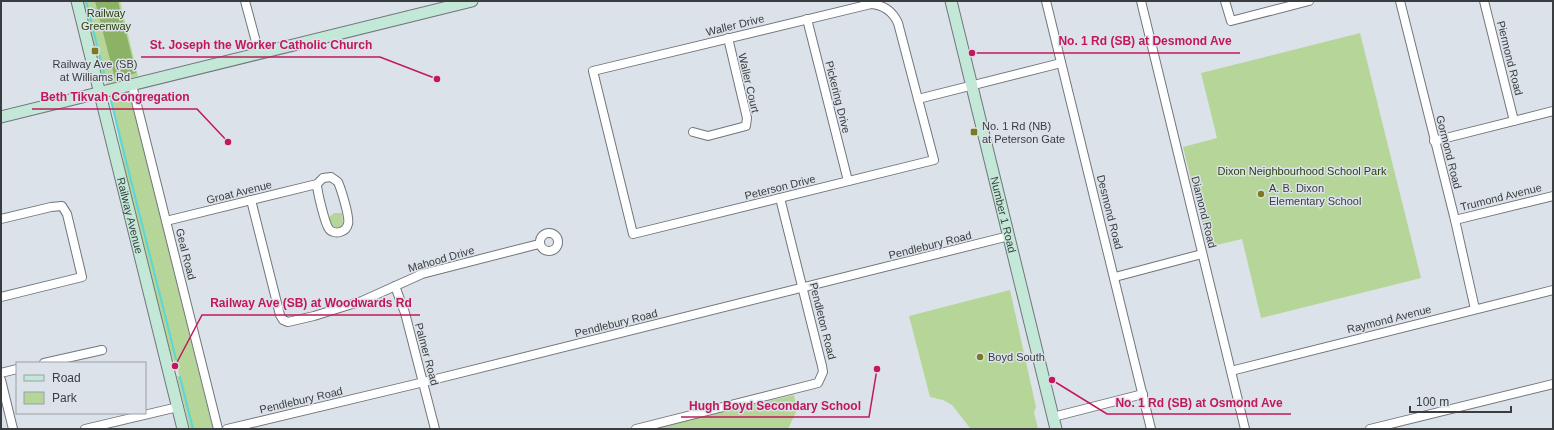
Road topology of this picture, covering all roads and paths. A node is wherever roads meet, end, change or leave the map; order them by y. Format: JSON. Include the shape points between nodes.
{"nodes":[{"id":1,"x":77,"y":1,"type":"edge"},
{"id":2,"x":245,"y":1,"type":"edge"},
{"id":3,"x":472,"y":1,"type":"edge"},
{"id":4,"x":951,"y":1,"type":"edge"},
{"id":5,"x":1046,"y":1,"type":"edge"},
{"id":6,"x":1141,"y":1,"type":"edge"},
{"id":7,"x":1225,"y":1,"type":"edge"},
{"id":8,"x":1309,"y":1,"type":"edge"},
{"id":9,"x":1400,"y":1,"type":"edge"},
{"id":10,"x":1484,"y":1,"type":"edge"},
{"id":11,"x":883,"y":6,"type":"joint"},
{"id":12,"x":807,"y":19,"type":"junction"},
{"id":13,"x":728,"y":38,"type":"junction"},
{"id":14,"x":259,"y":54,"type":"junction"},
{"id":15,"x":1061,"y":63,"type":"junction"},
{"id":16,"x":593,"y":71,"type":"joint"},
{"id":17,"x":132,"y":85,"type":"junction"},
{"id":18,"x":972,"y":85,"type":"junction"},
{"id":19,"x":100,"y":93,"type":"junction"},
{"id":20,"x":918,"y":99,"type":"junction"},
{"id":21,"x":1553,"y":111,"type":"edge"},
{"id":22,"x":1,"y":117,"type":"edge"},
{"id":23,"x":1514,"y":121,"type":"junction"},
{"id":24,"x":693,"y":132,"type":"dead end"},
{"id":25,"x":1434,"y":141,"type":"junction"},
{"id":26,"x":848,"y":181,"type":"junction"},
{"id":27,"x":317,"y":184,"type":"junction"},
{"id":28,"x":1553,"y":196,"type":"edge"},
{"id":29,"x":780,"y":198,"type":"junction"},
{"id":30,"x":251,"y":200,"type":"junction"},
{"id":31,"x":1,"y":219,"type":"edge"},
{"id":32,"x":1455,"y":220,"type":"junction"},
{"id":33,"x":166,"y":221,"type":"junction"},
{"id":34,"x":1009,"y":236,"type":"junction"},
{"id":35,"x":539,"y":244,"type":"dead end"},
{"id":36,"x":1202,"y":254,"type":"junction"},
{"id":37,"x":1114,"y":276,"type":"junction"},
{"id":38,"x":395,"y":286,"type":"junction"},
{"id":39,"x":804,"y":288,"type":"junction"},
{"id":40,"x":1553,"y":290,"type":"edge"},
{"id":41,"x":1,"y":297,"type":"edge"},
{"id":42,"x":1475,"y":309,"type":"junction"},
{"id":43,"x":102,"y":350,"type":"dead end"},
{"id":44,"x":48,"y":362,"type":"edge"},
{"id":45,"x":16,"y":369,"type":"edge"},
{"id":46,"x":1231,"y":371,"type":"junction"},
{"id":47,"x":1,"y":373,"type":"edge"},
{"id":48,"x":1,"y":380,"type":"edge"},
{"id":49,"x":424,"y":382,"type":"junction"},
{"id":50,"x":1553,"y":384,"type":"edge"},
{"id":51,"x":1143,"y":394,"type":"junction"},
{"id":52,"x":178,"y":407,"type":"junction"},
{"id":53,"x":1053,"y":417,"type":"junction"},
{"id":54,"x":219,"y":428,"type":"edge"},
{"id":55,"x":13,"y":429,"type":"edge"},
{"id":56,"x":85,"y":429,"type":"edge"},
{"id":57,"x":183,"y":429,"type":"edge"},
{"id":58,"x":227,"y":429,"type":"edge"},
{"id":59,"x":435,"y":429,"type":"edge"},
{"id":60,"x":636,"y":429,"type":"edge"},
{"id":61,"x":1056,"y":429,"type":"edge"},
{"id":62,"x":1151,"y":429,"type":"edge"},
{"id":63,"x":1245,"y":429,"type":"edge"},
{"id":64,"x":1370,"y":429,"type":"edge"}],
"edges":[{"from":1,"to":19,"type":"main road","name":"Railway Avenue"},
{"from":2,"to":14,"type":"street"},
{"from":3,"to":14,"type":"main road"},
{"from":4,"to":18,"type":"main road","name":"Number 1 Road"},
{"from":5,"to":15,"type":"street","name":"Desmond Road"},
{"from":6,"to":36,"type":"street","name":"Diamond Road"},
{"from":7,"to":8,"type":"street","via":[[1231,21]]},
{"from":9,"to":25,"type":"street","name":"Gormond Road"},
{"from":10,"to":23,"type":"street","name":"Piermond Road"},
{"from":11,"to":12,"type":"street","name":"Waller Drive","via":[[866,4]]},
{"from":11,"to":20,"type":"street","name":"Peterson Drive","via":[[895,16],[898,23]]},
{"from":12,"to":13,"type":"street","name":"Waller Drive"},
{"from":12,"to":26,"type":"street","name":"Pickering Drive"},
{"from":13,"to":16,"type":"street","name":"Waller Drive"},
{"from":13,"to":24,"type":"street","name":"Waller Court","via":[[747,118],[746,126],[708,136]]},
{"from":14,"to":17,"type":"main road"},
{"from":15,"to":18,"type":"street"},
{"from":15,"to":37,"type":"street","name":"Desmond Road"},
{"from":16,"to":29,"type":"street","name":"Peterson Drive","via":[[633,234]]},
{"from":17,"to":19,"type":"main road"},
{"from":17,"to":33,"type":"street","name":"Geal Road"},
{"from":18,"to":20,"type":"street"},
{"from":18,"to":34,"type":"main road","name":"Number 1 Road"},
{"from":19,"to":22,"type":"main road"},
{"from":19,"to":52,"type":"main road","name":"Railway Avenue"},
{"from":20,"to":26,"type":"street","name":"Peterson Drive","via":[[934,160]]},
{"from":21,"to":23,"type":"street"},
{"from":23,"to":25,"type":"street"},
{"from":25,"to":32,"type":"street","name":"Gormond Road"},
{"from":26,"to":29,"type":"street","name":"Peterson Drive"},
{"from":27,"to":27,"type":"street","name":"Groat Avenue","via":[[326,177],[334,177],[338,182],[348,222],[343,231],[336,233],[328,228]]},
{"from":27,"to":30,"type":"street","name":"Groat Avenue"},
{"from":28,"to":32,"type":"street","name":"Trumond Avenue"},
{"from":29,"to":39,"type":"street","name":"Pendleton Road"},
{"from":30,"to":33,"type":"street","name":"Groat Avenue"},
{"from":30,"to":38,"type":"street","name":"Mahood Drive","via":[[281,323],[338,309]]},
{"from":31,"to":41,"type":"street","via":[[62,206],[67,214],[82,277]]},
{"from":32,"to":42,"type":"street","name":"Gormond Road"},
{"from":33,"to":54,"type":"street","name":"Geal Road"},
{"from":34,"to":39,"type":"street","name":"Pendlebury Road"},
{"from":34,"to":53,"type":"main road","name":"Number 1 Road"},
{"from":35,"to":38,"type":"street","name":"Mahood Drive","via":[[434,270]]},
{"from":36,"to":37,"type":"street"},
{"from":36,"to":46,"type":"street","name":"Diamond Road"},
{"from":37,"to":51,"type":"street","name":"Desmond Road"},
{"from":38,"to":49,"type":"street","name":"Palmer Road"},
{"from":39,"to":49,"type":"street","name":"Pendlebury Road"},
{"from":39,"to":60,"type":"street","name":"Pendleton Road","via":[[823,372],[818,383]]},
{"from":40,"to":42,"type":"street","name":"Raymond Avenue"},
{"from":42,"to":46,"type":"street","name":"Raymond Avenue"},
{"from":43,"to":44,"type":"street"},
{"from":45,"to":47,"type":"street"},
{"from":46,"to":63,"type":"street","name":"Diamond Road"},
{"from":48,"to":55,"type":"street"},
{"from":49,"to":58,"type":"street","name":"Pendlebury Road"},
{"from":49,"to":59,"type":"street","name":"Palmer Road"},
{"from":50,"to":64,"type":"street"},
{"from":51,"to":53,"type":"street"},
{"from":51,"to":62,"type":"street","name":"Desmond Road"},
{"from":52,"to":56,"type":"street"},
{"from":52,"to":57,"type":"main road","name":"Railway Avenue"},
{"from":53,"to":61,"type":"main road","name":"Number 1 Road"}]}
